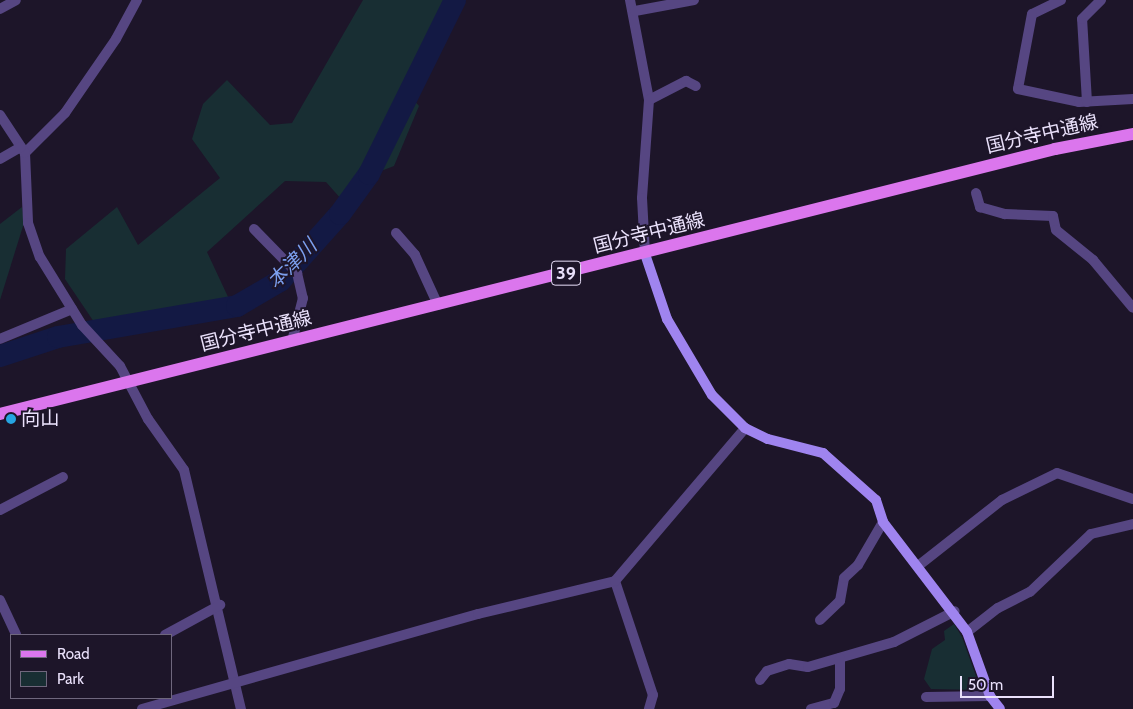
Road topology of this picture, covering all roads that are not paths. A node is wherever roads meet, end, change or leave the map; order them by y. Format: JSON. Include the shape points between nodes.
{"nodes":[{"id":1,"x":16,"y":0,"type":"edge"},
{"id":2,"x":137,"y":0,"type":"edge"},
{"id":3,"x":630,"y":0,"type":"edge"},
{"id":4,"x":694,"y":0,"type":"edge"},
{"id":5,"x":1062,"y":0,"type":"edge"},
{"id":6,"x":1101,"y":0,"type":"edge"},
{"id":7,"x":0,"y":10,"type":"edge"},
{"id":8,"x":635,"y":11,"type":"junction"},
{"id":9,"x":696,"y":86,"type":"dead end"},
{"id":10,"x":1133,"y":99,"type":"edge"},
{"id":11,"x":648,"y":100,"type":"junction"},
{"id":12,"x":1087,"y":102,"type":"junction"},
{"id":13,"x":0,"y":115,"type":"edge"},
{"id":14,"x":1133,"y":134,"type":"edge"},
{"id":15,"x":23,"y":150,"type":"junction"},
{"id":16,"x":0,"y":159,"type":"edge"},
{"id":17,"x":976,"y":193,"type":"dead end"},
{"id":18,"x":254,"y":229,"type":"dead end"},
{"id":19,"x":396,"y":233,"type":"dead end"},
{"id":20,"x":646,"y":254,"type":"junction"},
{"id":21,"x":438,"y":305,"type":"junction"},
{"id":22,"x":1133,"y":308,"type":"edge"},
{"id":23,"x":72,"y":309,"type":"junction"},
{"id":24,"x":0,"y":339,"type":"edge"},
{"id":25,"x":292,"y":341,"type":"junction"},
{"id":26,"x":130,"y":382,"type":"junction"},
{"id":27,"x":0,"y":414,"type":"edge"},
{"id":28,"x":745,"y":428,"type":"junction"},
{"id":29,"x":63,"y":477,"type":"dead end"},
{"id":30,"x":1133,"y":499,"type":"edge"},
{"id":31,"x":0,"y":510,"type":"edge"},
{"id":32,"x":883,"y":522,"type":"junction"},
{"id":33,"x":1133,"y":524,"type":"edge"},
{"id":34,"x":918,"y":566,"type":"junction"},
{"id":35,"x":615,"y":581,"type":"junction"},
{"id":36,"x":0,"y":600,"type":"edge"},
{"id":37,"x":220,"y":605,"type":"junction"},
{"id":38,"x":955,"y":611,"type":"junction"},
{"id":39,"x":820,"y":620,"type":"dead end"},
{"id":40,"x":967,"y":632,"type":"junction"},
{"id":41,"x":16,"y":634,"type":"edge"},
{"id":42,"x":167,"y":634,"type":"edge"},
{"id":43,"x":840,"y":658,"type":"junction"},
{"id":44,"x":760,"y":680,"type":"dead end"},
{"id":45,"x":235,"y":684,"type":"junction"},
{"id":46,"x":990,"y":696,"type":"junction"},
{"id":47,"x":926,"y":697,"type":"dead end"},
{"id":48,"x":142,"y":709,"type":"edge"},
{"id":49,"x":241,"y":709,"type":"edge"},
{"id":50,"x":650,"y":709,"type":"edge"},
{"id":51,"x":811,"y":709,"type":"edge"},
{"id":52,"x":1000,"y":709,"type":"edge"}],
"edges":[{"from":1,"to":7,"type":"street"},
{"from":2,"to":15,"type":"street","via":[[116,39],[65,113]]},
{"from":3,"to":8,"type":"street"},
{"from":4,"to":8,"type":"street"},
{"from":5,"to":12,"type":"street","via":[[1032,14],[1018,89]]},
{"from":6,"to":12,"type":"street","via":[[1082,19]]},
{"from":8,"to":11,"type":"street"},
{"from":9,"to":11,"type":"street","via":[[686,82]]},
{"from":10,"to":12,"type":"street"},
{"from":11,"to":20,"type":"street","via":[[642,198]]},
{"from":13,"to":15,"type":"street"},
{"from":14,"to":20,"type":"main road","name":"国分寺中通線","number":"39","via":[[1055,149]]},
{"from":15,"to":16,"type":"street"},
{"from":15,"to":23,"type":"street","via":[[32,237]]},
{"from":17,"to":22,"type":"street","via":[[980,207],[1005,214],[1053,216],[1056,230],[1093,260]]},
{"from":18,"to":25,"type":"street","via":[[297,274],[303,298]]},
{"from":19,"to":21,"type":"street","via":[[415,255]]},
{"from":20,"to":21,"type":"main road","name":"国分寺中通線","number":"39"},
{"from":20,"to":28,"type":"street","via":[[667,319],[712,395]]},
{"from":21,"to":25,"type":"main road","name":"国分寺中通線","number":"39"},
{"from":23,"to":24,"type":"street"},
{"from":23,"to":26,"type":"street","via":[[91,339]]},
{"from":25,"to":26,"type":"main road","name":"国分寺中通線","number":"39"},
{"from":26,"to":27,"type":"main road","name":"国分寺中通線","number":"39"},
{"from":26,"to":37,"type":"street","via":[[148,419],[184,470]]},
{"from":28,"to":32,"type":"street","via":[[768,439],[823,452],[876,500]]},
{"from":28,"to":35,"type":"street"},
{"from":29,"to":31,"type":"street"},
{"from":30,"to":34,"type":"street","via":[[1057,473],[1002,500]]},
{"from":32,"to":34,"type":"street"},
{"from":32,"to":39,"type":"street","via":[[858,565],[844,578],[840,600]]},
{"from":33,"to":40,"type":"street","via":[[1091,534],[1030,592]]},
{"from":34,"to":38,"type":"street"},
{"from":35,"to":45,"type":"street","via":[[478,614]]},
{"from":35,"to":50,"type":"street","via":[[652,695]]},
{"from":36,"to":41,"type":"street"},
{"from":37,"to":42,"type":"street"},
{"from":37,"to":45,"type":"street"},
{"from":38,"to":40,"type":"street"},
{"from":38,"to":43,"type":"street","via":[[894,642]]},
{"from":40,"to":46,"type":"street"},
{"from":43,"to":44,"type":"street","via":[[808,667],[789,664],[767,671]]},
{"from":43,"to":51,"type":"street","via":[[840,689],[834,703]]},
{"from":45,"to":48,"type":"street"},
{"from":45,"to":49,"type":"street"},
{"from":46,"to":47,"type":"street"},
{"from":46,"to":52,"type":"street"}]}
